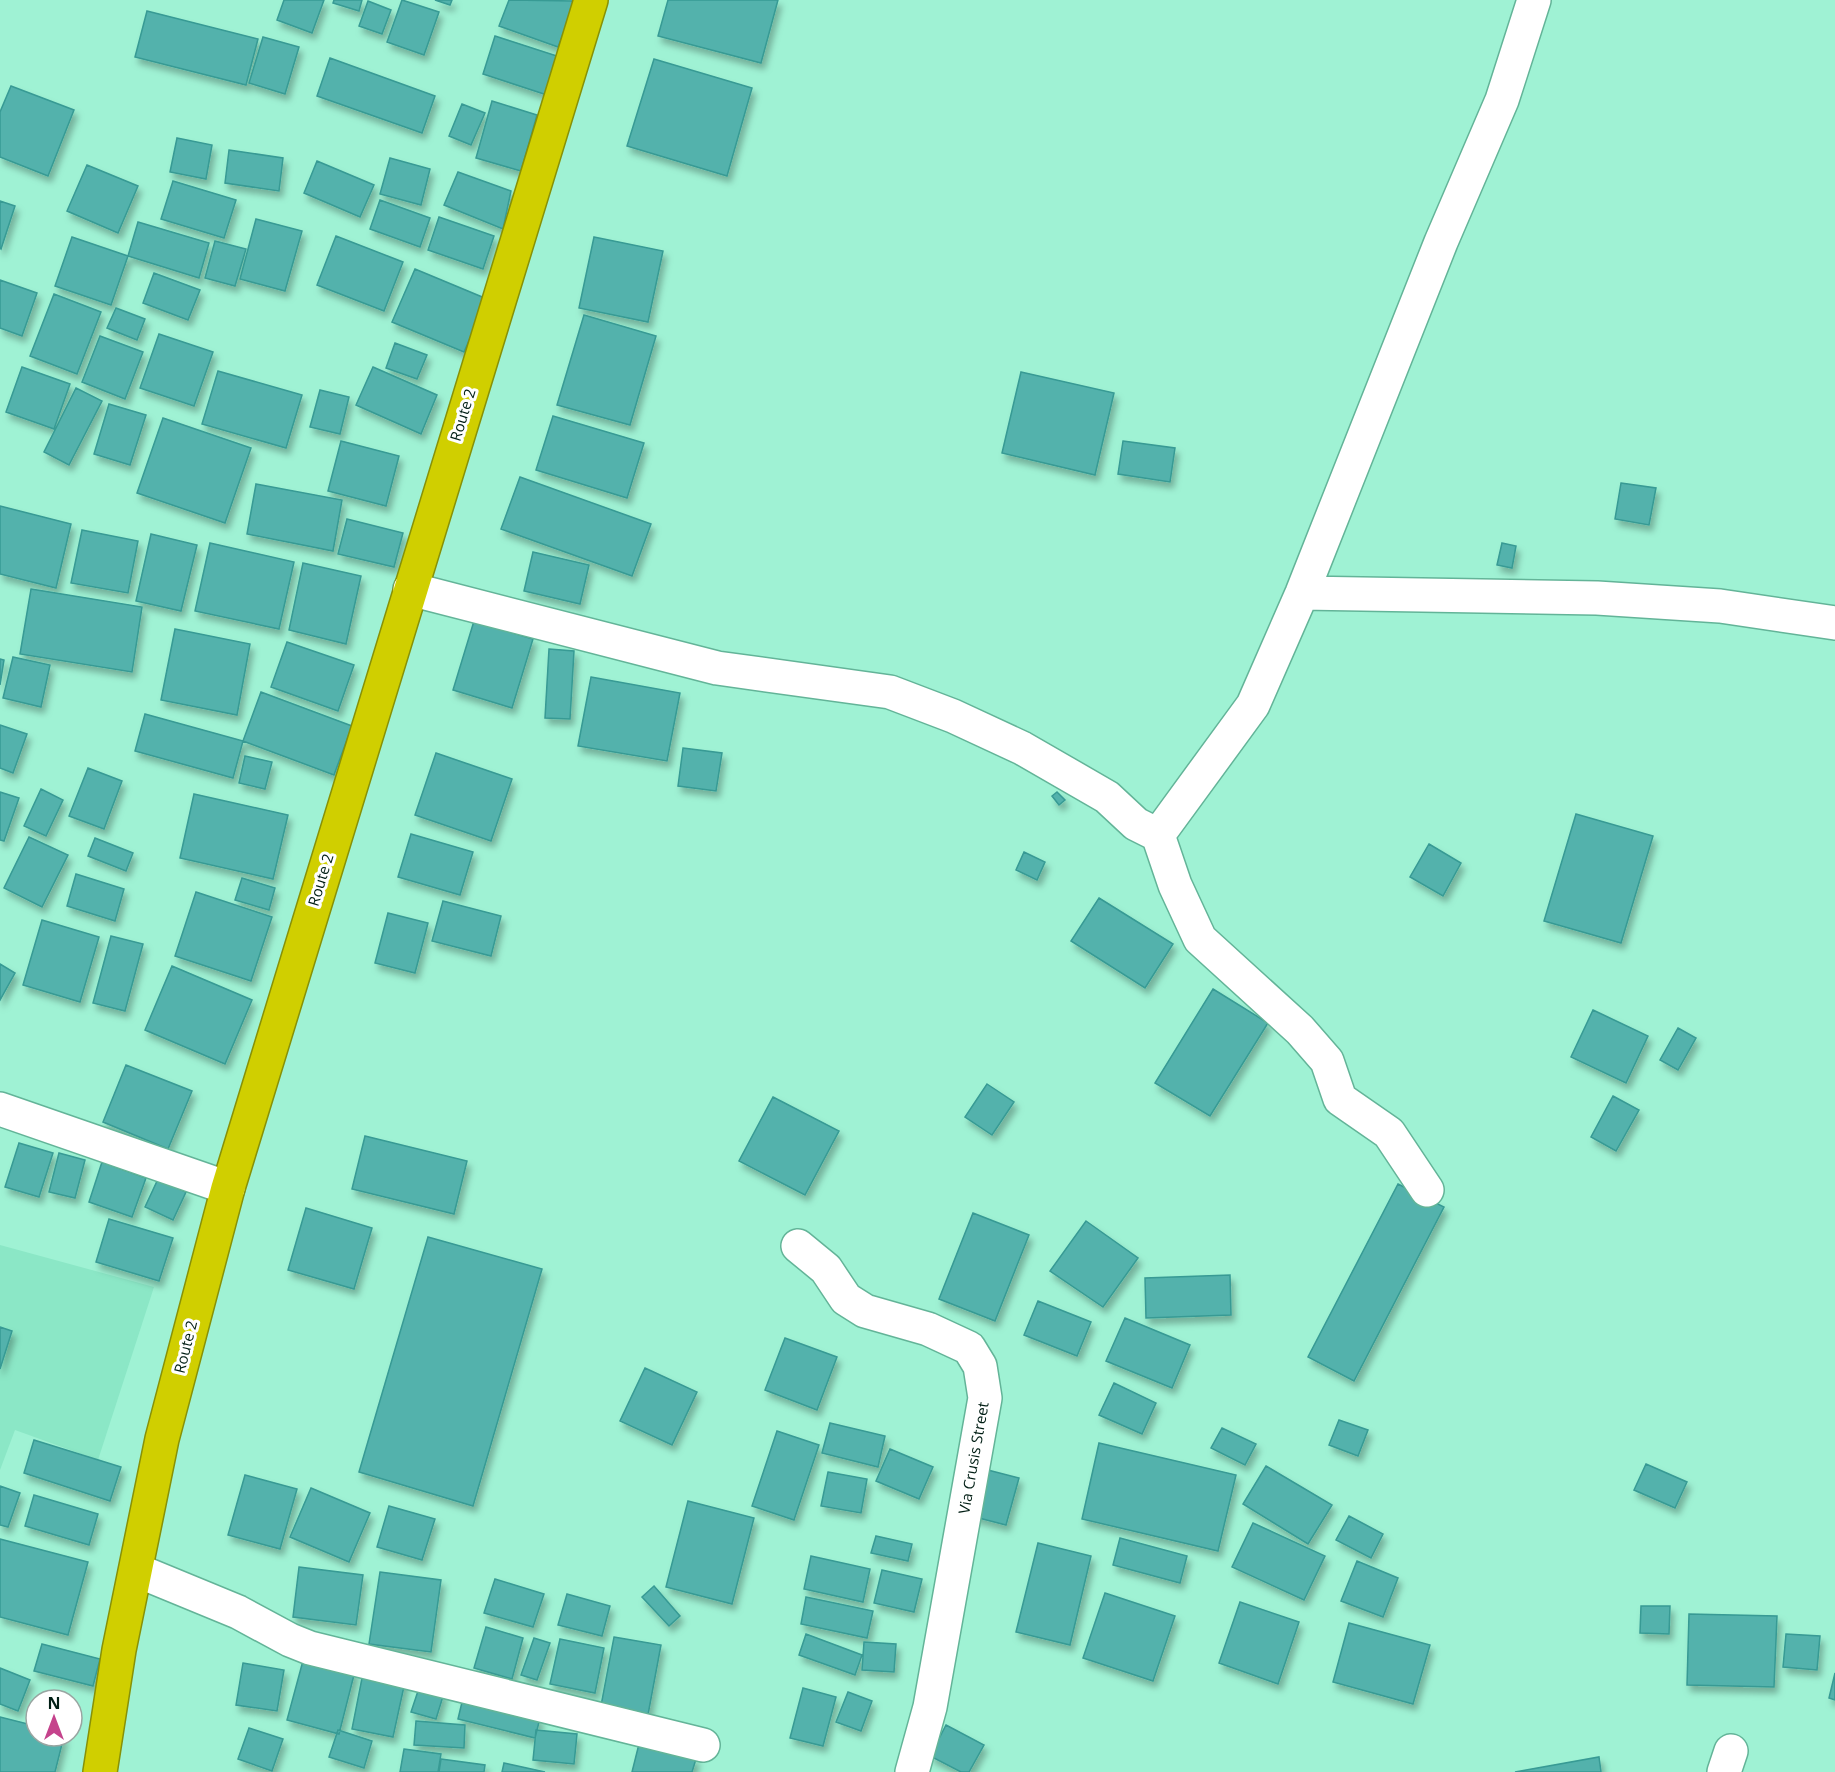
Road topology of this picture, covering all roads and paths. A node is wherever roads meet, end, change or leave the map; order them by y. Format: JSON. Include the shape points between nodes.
{"nodes":[{"id":1,"x":591,"y":0,"type":"edge"},
{"id":2,"x":1534,"y":0,"type":"edge"},
{"id":3,"x":410,"y":589,"type":"junction"},
{"id":4,"x":1302,"y":593,"type":"junction"},
{"id":5,"x":1835,"y":623,"type":"edge"},
{"id":6,"x":1158,"y":835,"type":"junction"},
{"id":7,"x":0,"y":1108,"type":"edge"},
{"id":8,"x":228,"y":1188,"type":"junction"},
{"id":9,"x":1427,"y":1190,"type":"dead end"},
{"id":10,"x":798,"y":1246,"type":"dead end"},
{"id":11,"x":136,"y":1570,"type":"junction"},
{"id":12,"x":703,"y":1745,"type":"dead end"},
{"id":13,"x":100,"y":1772,"type":"edge"},
{"id":14,"x":912,"y":1772,"type":"edge"}],
"edges":[{"from":1,"to":3,"type":"highway","name":"Route 2"},
{"from":2,"to":4,"type":"street","via":[[1502,100],[1441,242]]},
{"from":3,"to":6,"type":"street","via":[[717,668],[890,692],[1022,748],[1107,797],[1136,824]]},
{"from":3,"to":8,"type":"highway","name":"Route 2"},
{"from":4,"to":5,"type":"street","via":[[1608,599],[1720,606]]},
{"from":4,"to":6,"type":"street","via":[[1253,705]]},
{"from":6,"to":9,"type":"street","via":[[1200,939],[1300,1030],[1327,1061],[1340,1100],[1389,1133]]},
{"from":7,"to":8,"type":"street"},
{"from":8,"to":11,"type":"highway","name":"Route 2","via":[[162,1439]]},
{"from":10,"to":14,"type":"street","name":"Via Crusis Street","via":[[826,1269],[846,1299],[865,1311],[928,1329],[969,1348],[980,1366],[985,1398],[930,1707]]},
{"from":11,"to":12,"type":"street","via":[[238,1612],[310,1648]]},
{"from":11,"to":13,"type":"highway","name":"Route 2"}]}
